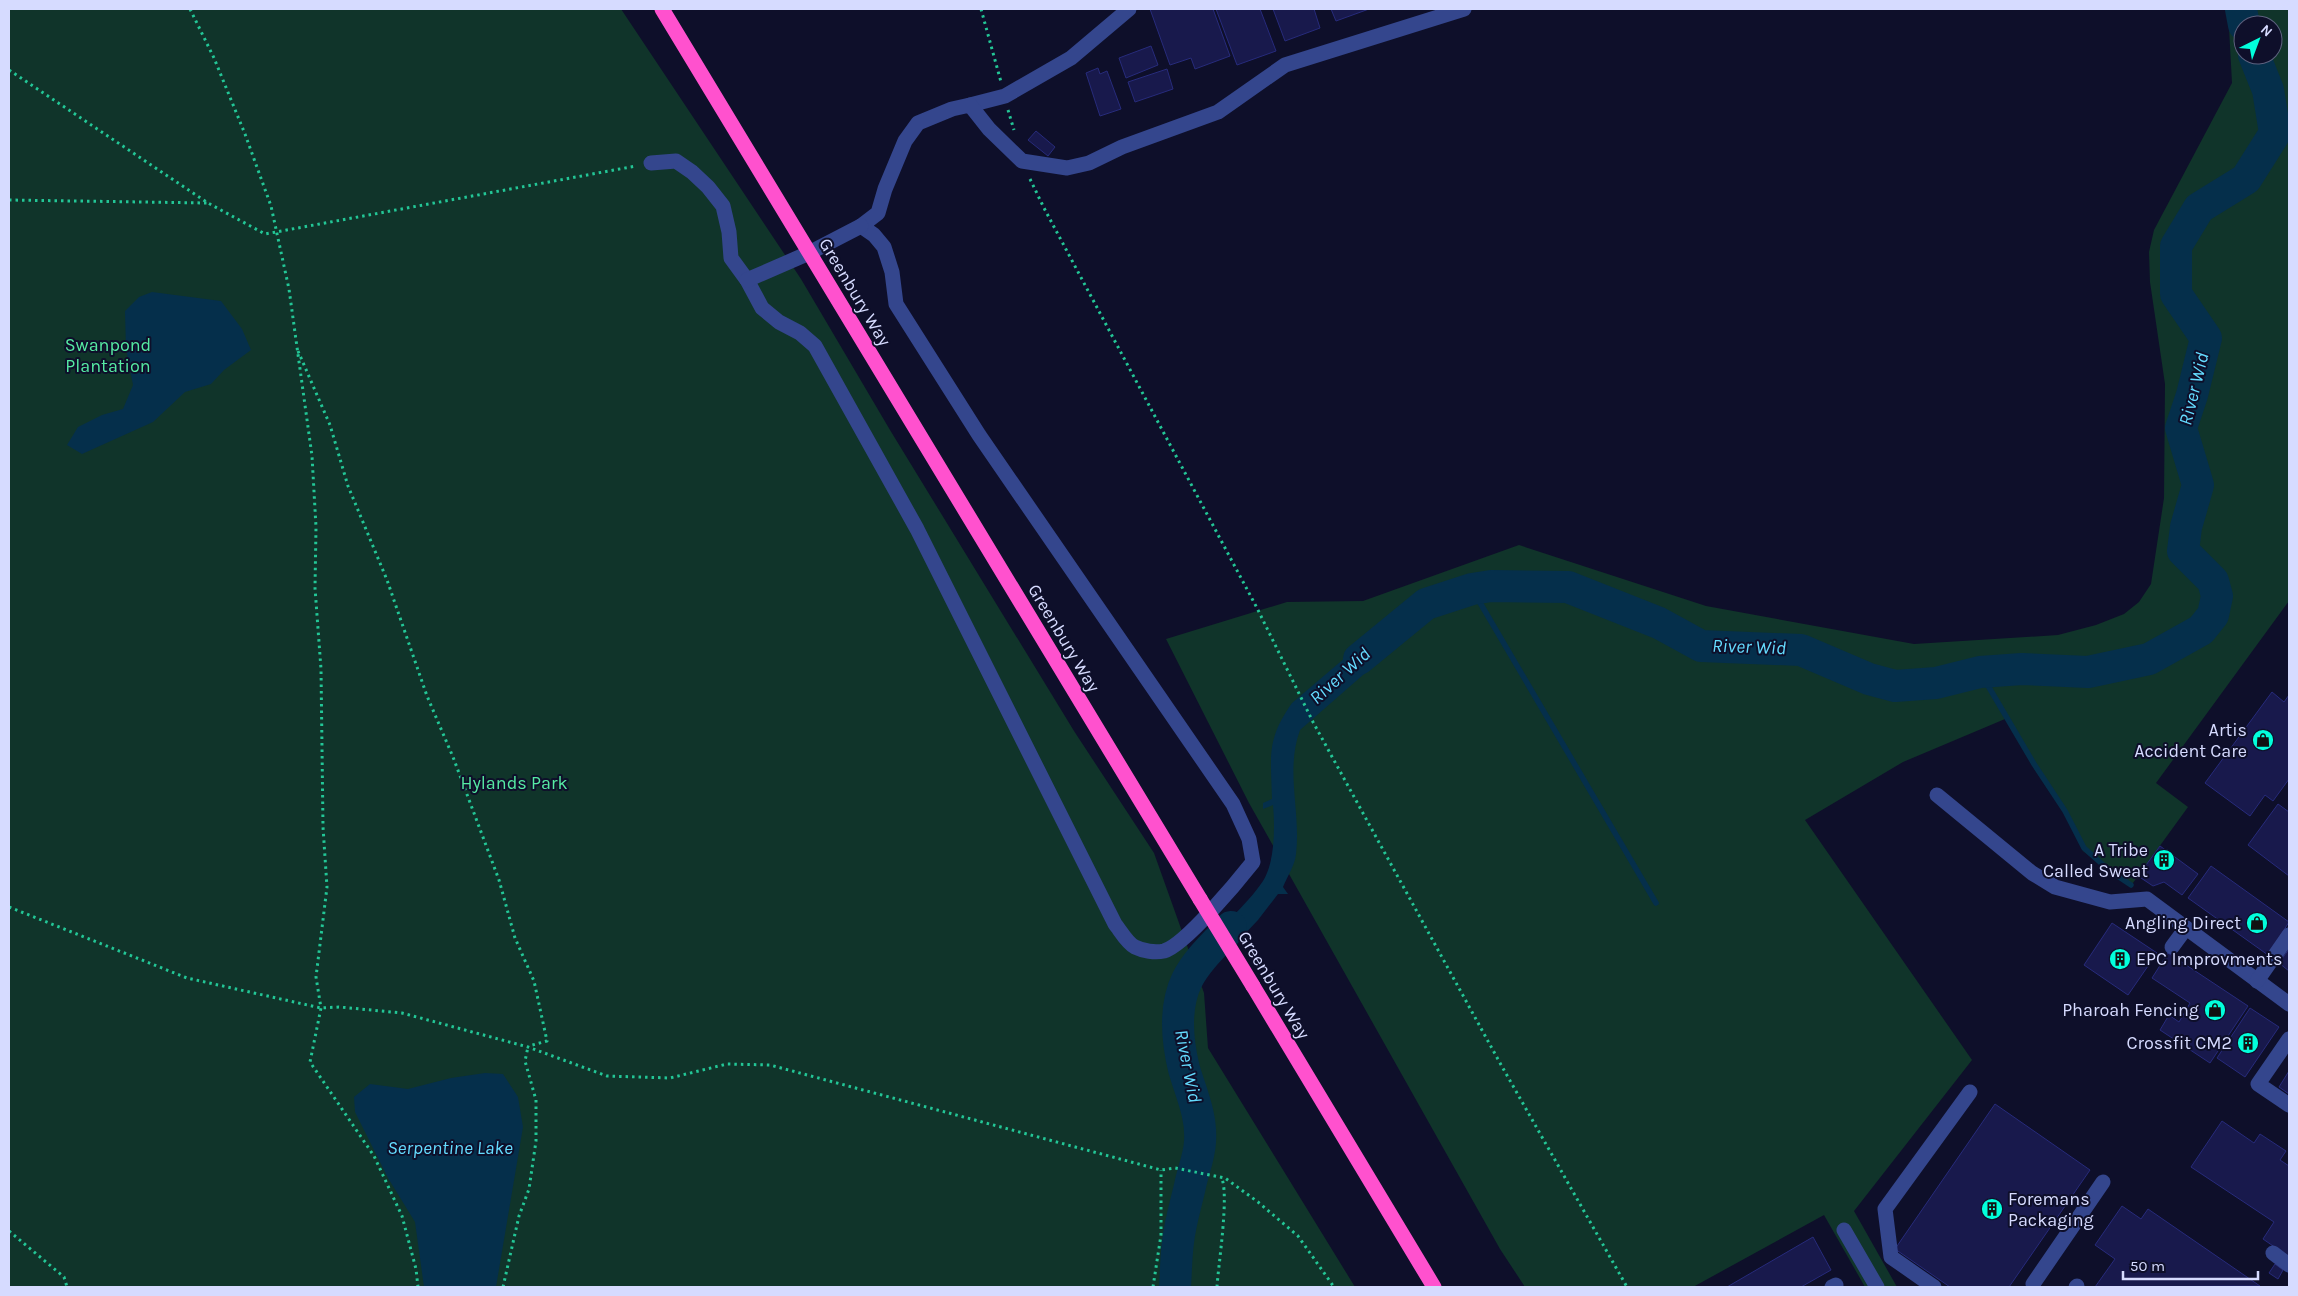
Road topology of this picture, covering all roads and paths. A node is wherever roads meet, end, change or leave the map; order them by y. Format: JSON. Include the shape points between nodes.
{"nodes":[{"id":1,"x":190,"y":9,"type":"edge"},
{"id":2,"x":662,"y":9,"type":"edge"},
{"id":3,"x":1129,"y":9,"type":"edge"},
{"id":4,"x":1464,"y":9,"type":"edge"},
{"id":5,"x":9,"y":70,"type":"edge"},
{"id":6,"x":970,"y":105,"type":"junction"},
{"id":7,"x":1022,"y":161,"type":"junction"},
{"id":8,"x":651,"y":163,"type":"joint"},
{"id":9,"x":9,"y":200,"type":"edge"},
{"id":10,"x":208,"y":202,"type":"junction"},
{"id":11,"x":862,"y":226,"type":"junction"},
{"id":12,"x":276,"y":231,"type":"junction"},
{"id":13,"x":809,"y":253,"type":"junction"},
{"id":14,"x":747,"y":280,"type":"junction"},
{"id":15,"x":296,"y":346,"type":"junction"},
{"id":16,"x":1936,"y":795,"type":"dead end"},
{"id":17,"x":9,"y":907,"type":"edge"},
{"id":18,"x":2186,"y":928,"type":"junction"},
{"id":19,"x":2289,"y":935,"type":"edge"},
{"id":20,"x":2172,"y":947,"type":"dead end"},
{"id":21,"x":2258,"y":981,"type":"junction"},
{"id":22,"x":2289,"y":1004,"type":"edge"},
{"id":23,"x":321,"y":1008,"type":"junction"},
{"id":24,"x":2289,"y":1039,"type":"edge"},
{"id":25,"x":528,"y":1047,"type":"junction"},
{"id":26,"x":1970,"y":1092,"type":"dead end"},
{"id":27,"x":2289,"y":1105,"type":"edge"},
{"id":28,"x":1161,"y":1170,"type":"junction"},
{"id":29,"x":1221,"y":1177,"type":"junction"},
{"id":30,"x":2103,"y":1182,"type":"dead end"},
{"id":31,"x":1844,"y":1230,"type":"dead end"},
{"id":32,"x":9,"y":1231,"type":"edge"},
{"id":33,"x":2273,"y":1253,"type":"dead end"},
{"id":34,"x":2289,"y":1265,"type":"edge"},
{"id":35,"x":2034,"y":1286,"type":"edge"},
{"id":36,"x":67,"y":1287,"type":"edge"},
{"id":37,"x":418,"y":1287,"type":"edge"},
{"id":38,"x":503,"y":1287,"type":"edge"},
{"id":39,"x":1153,"y":1287,"type":"edge"},
{"id":40,"x":1217,"y":1287,"type":"edge"},
{"id":41,"x":1334,"y":1287,"type":"edge"},
{"id":42,"x":1434,"y":1287,"type":"edge"},
{"id":43,"x":1628,"y":1287,"type":"edge"},
{"id":44,"x":1877,"y":1287,"type":"edge"},
{"id":45,"x":1934,"y":1287,"type":"edge"}],
"edges":[{"from":1,"to":12,"type":"path","via":[[245,134],[271,206]]},
{"from":2,"to":13,"type":"highway","name":"Greenbury Way"},
{"from":3,"to":6,"type":"street","via":[[1071,58],[1004,96]]},
{"from":4,"to":7,"type":"street","via":[[1285,65],[1218,112],[1088,163],[1067,168]]},
{"from":5,"to":10,"type":"path"},
{"from":6,"to":7,"type":"street"},
{"from":6,"to":11,"type":"street","via":[[918,123],[902,148],[878,213]]},
{"from":7,"to":43,"type":"path","via":[[1314,722],[1500,1063]]},
{"from":8,"to":12,"type":"path"},
{"from":8,"to":14,"type":"street","via":[[676,161],[708,187],[723,206],[732,258]]},
{"from":9,"to":10,"type":"path"},
{"from":10,"to":12,"type":"path","via":[[265,234]]},
{"from":11,"to":13,"type":"street"},
{"from":11,"to":14,"type":"street","via":[[884,247],[892,272],[896,304],[968,418],[1233,804],[1250,839],[1253,862],[1179,944],[1148,952],[1133,946],[1115,924],[917,529],[815,346],[762,308]]},
{"from":12,"to":15,"type":"path"},
{"from":13,"to":14,"type":"street"},
{"from":13,"to":42,"type":"highway","name":"Greenbury Way","bridge":true},
{"from":15,"to":23,"type":"path","via":[[312,456],[316,526],[315,588],[321,668],[323,827],[328,887],[316,977]]},
{"from":15,"to":25,"type":"path","via":[[330,425],[348,486],[387,580],[427,696],[498,880],[515,938],[534,981],[547,1041]]},
{"from":16,"to":18,"type":"street","via":[[2055,888],[2110,902],[2147,899]]},
{"from":17,"to":23,"type":"path","via":[[187,978]]},
{"from":18,"to":20,"type":"street"},
{"from":18,"to":21,"type":"street"},
{"from":19,"to":21,"type":"street"},
{"from":21,"to":22,"type":"street"},
{"from":23,"to":25,"type":"path","via":[[402,1013]]},
{"from":23,"to":37,"type":"path","via":[[310,1062],[374,1156],[402,1216]]},
{"from":24,"to":27,"type":"street","via":[[2258,1084]]},
{"from":25,"to":28,"type":"path","via":[[607,1076],[670,1078],[727,1064],[770,1065]]},
{"from":25,"to":38,"type":"path","via":[[525,1061],[536,1100],[536,1141],[529,1190],[519,1216]]},
{"from":26,"to":45,"type":"street","via":[[1885,1210],[1891,1257]]},
{"from":28,"to":29,"type":"path","via":[[1175,1168]]},
{"from":28,"to":39,"type":"path","via":[[1161,1235]]},
{"from":29,"to":40,"type":"path","via":[[1224,1201]]},
{"from":29,"to":41,"type":"path","via":[[1258,1202],[1298,1236]]},
{"from":30,"to":35,"type":"street"},
{"from":31,"to":44,"type":"street"},
{"from":32,"to":36,"type":"path","via":[[64,1277]]},
{"from":33,"to":34,"type":"street"}]}
